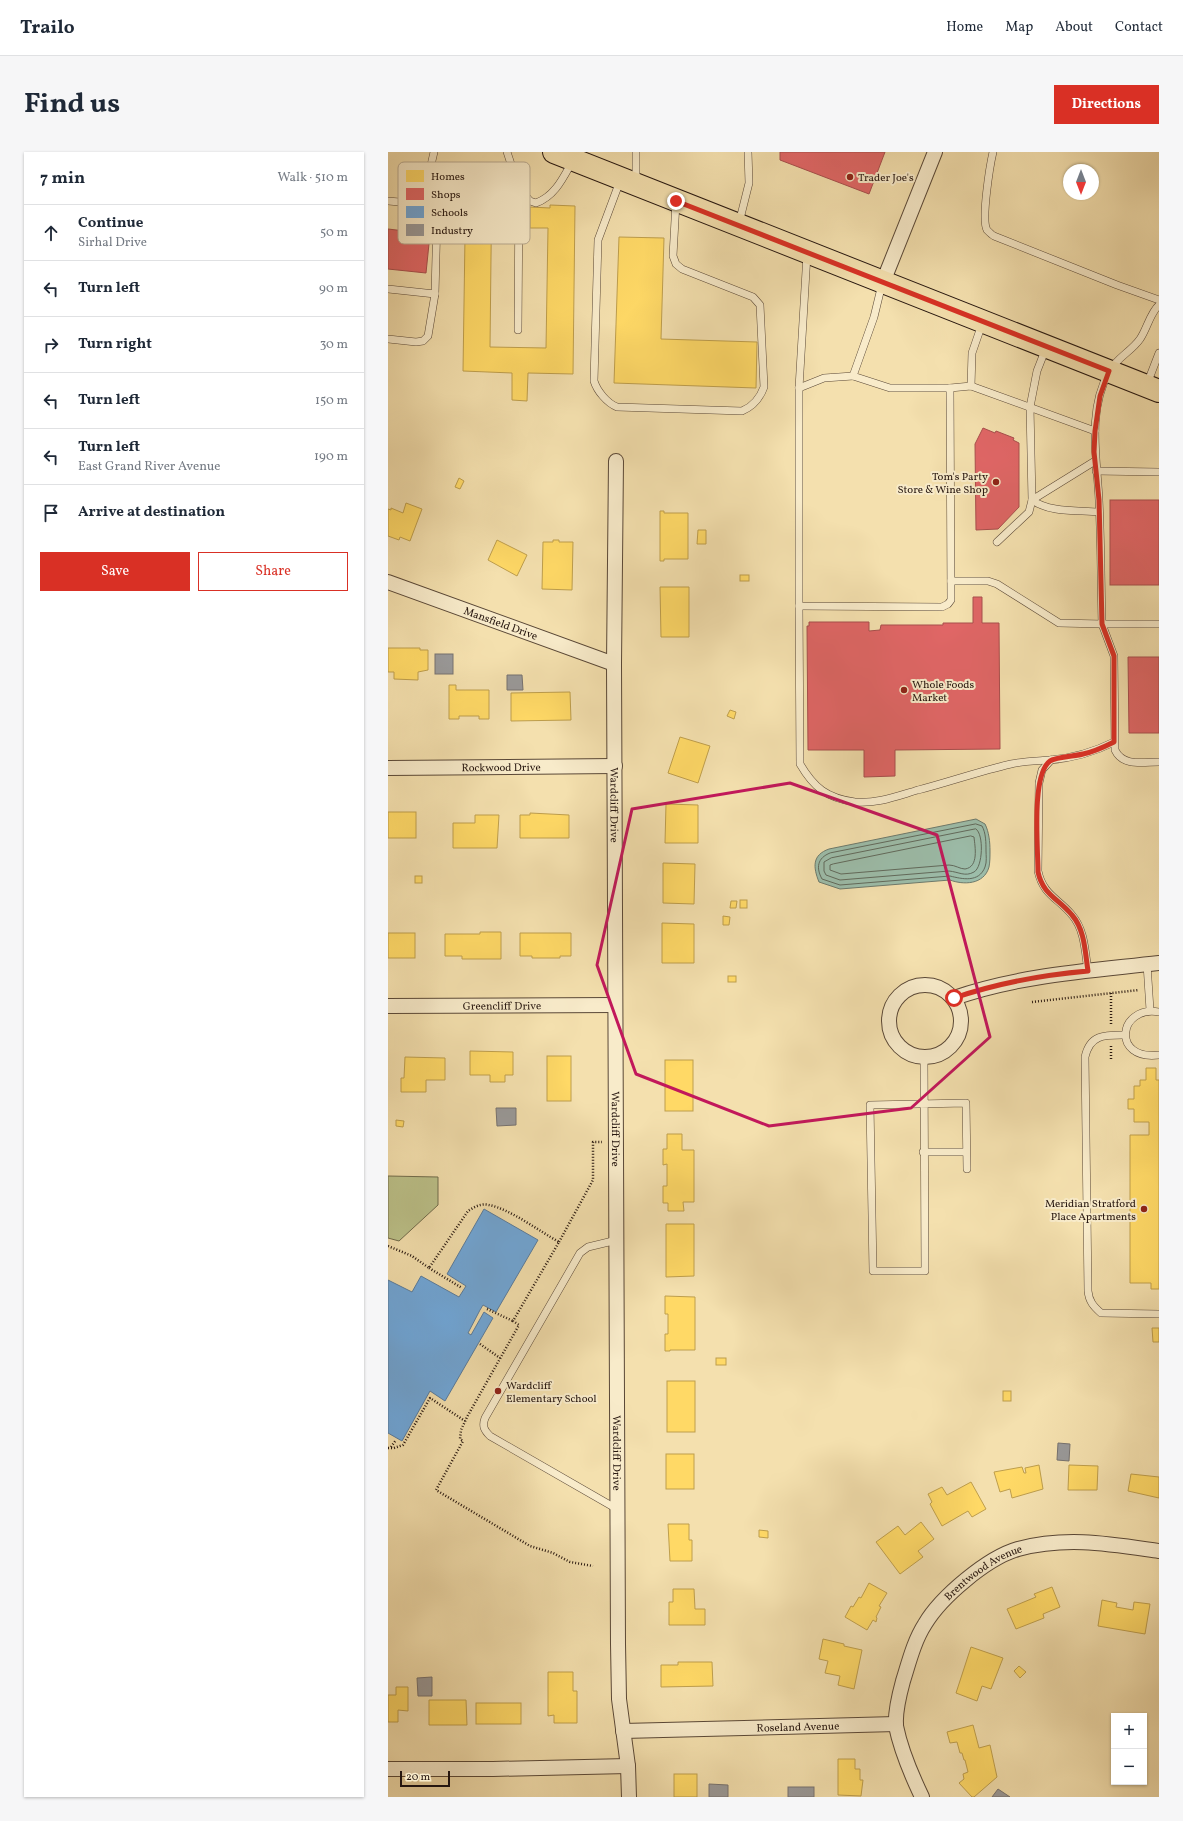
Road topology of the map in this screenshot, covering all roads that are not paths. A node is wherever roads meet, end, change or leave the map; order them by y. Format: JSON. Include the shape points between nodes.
{"nodes":[{"id":1,"x":434,"y":152,"type":"edge"},
{"id":2,"x":507,"y":152,"type":"edge"},
{"id":3,"x":636,"y":152,"type":"edge"},
{"id":4,"x":748,"y":152,"type":"edge"},
{"id":5,"x":934,"y":152,"type":"edge"},
{"id":6,"x":994,"y":152,"type":"edge"},
{"id":7,"x":563,"y":156,"type":"edge"},
{"id":8,"x":432,"y":162,"type":"edge"},
{"id":9,"x":510,"y":162,"type":"edge"},
{"id":10,"x":628,"y":182,"type":"junction"},
{"id":11,"x":388,"y":201,"type":"edge"},
{"id":12,"x":530,"y":201,"type":"edge"},
{"id":13,"x":676,"y":201,"type":"junction"},
{"id":14,"x":398,"y":202,"type":"edge"},
{"id":15,"x":738,"y":226,"type":"junction"},
{"id":16,"x":437,"y":244,"type":"edge"},
{"id":17,"x":518,"y":244,"type":"edge"},
{"id":18,"x":807,"y":252,"type":"junction"},
{"id":19,"x":883,"y":282,"type":"junction"},
{"id":20,"x":388,"y":289,"type":"edge"},
{"id":21,"x":435,"y":294,"type":"junction"},
{"id":22,"x":1159,"y":300,"type":"edge"},
{"id":23,"x":1159,"y":305,"type":"edge"},
{"id":24,"x":984,"y":321,"type":"junction"},
{"id":25,"x":518,"y":330,"type":"dead end"},
{"id":26,"x":388,"y":339,"type":"edge"},
{"id":27,"x":1046,"y":346,"type":"junction"},
{"id":28,"x":1159,"y":353,"type":"edge"},
{"id":29,"x":1109,"y":371,"type":"junction"},
{"id":30,"x":853,"y":376,"type":"junction"},
{"id":31,"x":971,"y":386,"type":"junction"},
{"id":32,"x":799,"y":388,"type":"junction"},
{"id":33,"x":950,"y":388,"type":"junction"},
{"id":34,"x":1153,"y":389,"type":"edge"},
{"id":35,"x":1030,"y":407,"type":"junction"},
{"id":36,"x":1095,"y":431,"type":"junction"},
{"id":37,"x":616,"y":461,"type":"dead end"},
{"id":38,"x":1095,"y":461,"type":"junction"},
{"id":39,"x":1096,"y":471,"type":"junction"},
{"id":40,"x":1159,"y":472,"type":"edge"},
{"id":41,"x":1032,"y":500,"type":"junction"},
{"id":42,"x":1099,"y":512,"type":"junction"},
{"id":43,"x":997,"y":542,"type":"dead end"},
{"id":44,"x":951,"y":581,"type":"junction"},
{"id":45,"x":388,"y":582,"type":"edge"},
{"id":46,"x":799,"y":606,"type":"junction"},
{"id":47,"x":1102,"y":624,"type":"junction"},
{"id":48,"x":1159,"y":624,"type":"edge"},
{"id":49,"x":614,"y":664,"type":"junction"},
{"id":50,"x":1114,"y":742,"type":"junction"},
{"id":51,"x":1051,"y":760,"type":"junction"},
{"id":52,"x":1159,"y":762,"type":"edge"},
{"id":53,"x":615,"y":766,"type":"junction"},
{"id":54,"x":388,"y":768,"type":"edge"},
{"id":55,"x":1153,"y":964,"type":"edge"},
{"id":56,"x":1088,"y":971,"type":"junction"},
{"id":57,"x":954,"y":998,"type":"junction"},
{"id":58,"x":615,"y":1005,"type":"junction"},
{"id":59,"x":388,"y":1006,"type":"edge"},
{"id":60,"x":1150,"y":1010,"type":"junction"},
{"id":61,"x":1159,"y":1012,"type":"edge"},
{"id":62,"x":1125,"y":1035,"type":"junction"},
{"id":63,"x":1159,"y":1056,"type":"edge"},
{"id":64,"x":924,"y":1058,"type":"junction"},
{"id":65,"x":924,"y":1104,"type":"junction"},
{"id":66,"x":923,"y":1152,"type":"junction"},
{"id":67,"x":966,"y":1152,"type":"junction"},
{"id":68,"x":967,"y":1169,"type":"dead end"},
{"id":69,"x":617,"y":1240,"type":"junction"},
{"id":70,"x":1159,"y":1314,"type":"edge"},
{"id":71,"x":617,"y":1509,"type":"junction"},
{"id":72,"x":1159,"y":1551,"type":"edge"},
{"id":73,"x":896,"y":1724,"type":"junction"},
{"id":74,"x":623,"y":1731,"type":"junction"},
{"id":75,"x":628,"y":1766,"type":"junction"},
{"id":76,"x":388,"y":1769,"type":"edge"},
{"id":77,"x":629,"y":1797,"type":"edge"},
{"id":78,"x":922,"y":1797,"type":"edge"}],
"edges":[{"from":1,"to":8,"type":"lane"},
{"from":2,"to":9,"type":"lane"},
{"from":3,"to":10,"type":"lane"},
{"from":4,"to":15,"type":"lane","via":[[749,184]]},
{"from":5,"to":19,"type":"street"},
{"from":6,"to":22,"type":"lane","via":[[990,164],[984,219],[987,230],[994,236]]},
{"from":7,"to":10,"type":"main road"},
{"from":7,"to":12,"type":"lane","via":[[557,188],[542,201]]},
{"from":10,"to":13,"type":"main road"},
{"from":10,"to":13,"type":"lane","via":[[598,240],[594,381],[596,387],[611,405],[617,407],[742,412],[748,409],[764,387],[760,305],[753,297],[682,269],[676,264],[673,256]]},
{"from":11,"to":14,"type":"lane"},
{"from":13,"to":15,"type":"main road"},
{"from":15,"to":18,"type":"main road"},
{"from":16,"to":21,"type":"lane"},
{"from":17,"to":25,"type":"lane"},
{"from":18,"to":19,"type":"main road"},
{"from":18,"to":32,"type":"lane"},
{"from":19,"to":24,"type":"main road"},
{"from":19,"to":30,"type":"lane","via":[[874,317]]},
{"from":20,"to":21,"type":"lane"},
{"from":21,"to":26,"type":"lane","via":[[428,336],[423,341]]},
{"from":23,"to":29,"type":"lane","via":[[1155,308],[1139,341]]},
{"from":24,"to":27,"type":"main road"},
{"from":24,"to":31,"type":"lane","via":[[972,353]]},
{"from":27,"to":29,"type":"main road"},
{"from":27,"to":35,"type":"lane","via":[[1037,371]]},
{"from":28,"to":34,"type":"lane"},
{"from":29,"to":34,"type":"main road"},
{"from":29,"to":36,"type":"lane","via":[[1100,396]]},
{"from":30,"to":32,"type":"lane","via":[[824,378]]},
{"from":30,"to":33,"type":"lane","via":[[890,388]]},
{"from":31,"to":33,"type":"lane"},
{"from":31,"to":35,"type":"lane"},
{"from":32,"to":46,"type":"lane"},
{"from":33,"to":44,"type":"lane"},
{"from":35,"to":36,"type":"lane"},
{"from":35,"to":41,"type":"lane"},
{"from":36,"to":38,"type":"lane"},
{"from":37,"to":49,"type":"street","name":"Wardcliff Drive"},
{"from":38,"to":39,"type":"lane"},
{"from":38,"to":41,"type":"lane"},
{"from":39,"to":40,"type":"lane"},
{"from":39,"to":42,"type":"lane"},
{"from":41,"to":42,"type":"lane","via":[[1040,506],[1051,508]]},
{"from":41,"to":43,"type":"lane","via":[[1029,512]]},
{"from":42,"to":47,"type":"lane"},
{"from":44,"to":46,"type":"lane","via":[[951,600],[942,607]]},
{"from":44,"to":47,"type":"lane","via":[[988,581],[997,584],[1059,623]]},
{"from":45,"to":49,"type":"street","name":"Mansfield Drive"},
{"from":46,"to":51,"type":"lane","via":[[800,764],[809,780],[820,790],[833,797],[855,802],[881,801],[1011,764]]},
{"from":47,"to":48,"type":"lane"},
{"from":47,"to":50,"type":"lane","via":[[1114,656]]},
{"from":49,"to":53,"type":"street","name":"Wardcliff Drive"},
{"from":50,"to":51,"type":"lane","via":[[1093,752]]},
{"from":50,"to":52,"type":"lane","via":[[1118,756],[1123,760]]},
{"from":51,"to":56,"type":"lane","via":[[1042,770],[1039,784],[1038,872],[1040,883],[1072,915],[1080,927]]},
{"from":53,"to":54,"type":"street","name":"Rockwood Drive"},
{"from":53,"to":58,"type":"street","name":"Wardcliff Drive"},
{"from":55,"to":56,"type":"street"},
{"from":55,"to":60,"type":"lane","via":[[1149,989]]},
{"from":56,"to":57,"type":"street","via":[[1000,983]]},
{"from":57,"to":64,"type":"street","via":[[960,1008],[961,1032],[947,1051]]},
{"from":57,"to":64,"type":"street","via":[[933,985],[921,985],[909,988],[892,1005],[889,1017],[894,1040],[912,1056]]},
{"from":58,"to":59,"type":"street","name":"Greencliff Drive"},
{"from":58,"to":69,"type":"street","name":"Wardcliff Drive"},
{"from":60,"to":61,"type":"lane"},
{"from":60,"to":62,"type":"lane","via":[[1132,1018]]},
{"from":62,"to":63,"type":"lane","via":[[1127,1044],[1134,1052],[1142,1056]]},
{"from":62,"to":70,"type":"lane","via":[[1098,1037],[1086,1049],[1089,1300],[1101,1313]]},
{"from":64,"to":65,"type":"lane"},
{"from":65,"to":66,"type":"lane"},
{"from":65,"to":66,"type":"lane","via":[[870,1104],[873,1271],[925,1271]]},
{"from":65,"to":67,"type":"lane","via":[[966,1103]]},
{"from":66,"to":67,"type":"lane"},
{"from":67,"to":68,"type":"lane"},
{"from":69,"to":71,"type":"street","name":"Wardcliff Drive"},
{"from":69,"to":71,"type":"lane","via":[[588,1246],[580,1253],[483,1425],[490,1436]]},
{"from":71,"to":74,"type":"street","name":"Wardcliff Drive","via":[[619,1699]]},
{"from":72,"to":73,"type":"street","name":"Brentwood Avenue","via":[[1089,1542],[1054,1541],[1016,1549],[981,1568],[947,1596],[925,1624],[910,1658],[900,1691]]},
{"from":73,"to":74,"type":"street","name":"Roseland Avenue"},
{"from":73,"to":78,"type":"street","via":[[908,1768]]},
{"from":74,"to":75,"type":"street","name":"Wardcliff Drive"},
{"from":75,"to":76,"type":"street"},
{"from":75,"to":77,"type":"street","name":"Wardcliff Drive"}]}
